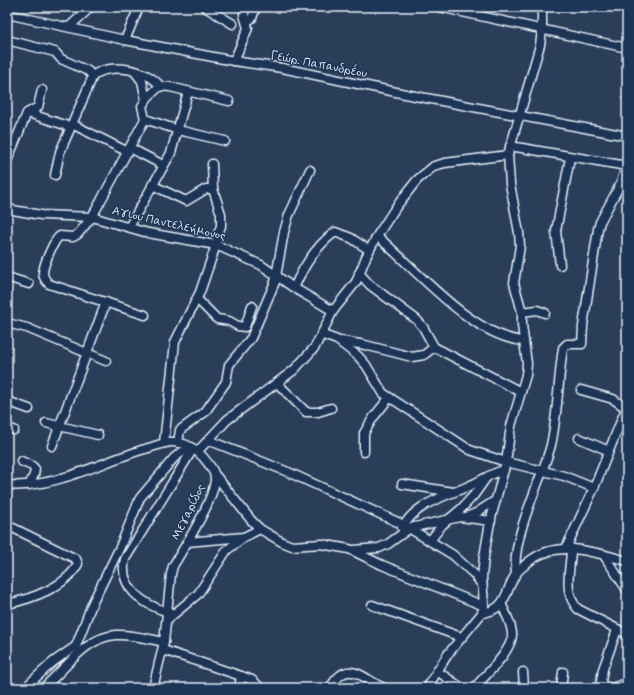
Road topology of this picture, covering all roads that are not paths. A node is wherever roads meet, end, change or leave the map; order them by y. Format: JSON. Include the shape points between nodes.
{"nodes":[{"id":1,"x":91,"y":7,"type":"edge"},
{"id":2,"x":139,"y":7,"type":"edge"},
{"id":3,"x":205,"y":7,"type":"edge"},
{"id":4,"x":245,"y":7,"type":"edge"},
{"id":5,"x":256,"y":7,"type":"edge"},
{"id":6,"x":439,"y":7,"type":"edge"},
{"id":7,"x":480,"y":7,"type":"edge"},
{"id":8,"x":542,"y":7,"type":"edge"},
{"id":9,"x":7,"y":14,"type":"edge"},
{"id":10,"x":483,"y":17,"type":"junction"},
{"id":11,"x":247,"y":22,"type":"junction"},
{"id":12,"x":233,"y":24,"type":"dead end"},
{"id":13,"x":70,"y":26,"type":"junction"},
{"id":14,"x":542,"y":31,"type":"junction"},
{"id":15,"x":7,"y":40,"type":"edge"},
{"id":16,"x":125,"y":40,"type":"junction"},
{"id":17,"x":627,"y":48,"type":"edge"},
{"id":18,"x":234,"y":61,"type":"junction"},
{"id":19,"x":135,"y":71,"type":"junction"},
{"id":20,"x":93,"y":76,"type":"junction"},
{"id":21,"x":160,"y":86,"type":"junction"},
{"id":22,"x":42,"y":90,"type":"dead end"},
{"id":23,"x":188,"y":92,"type":"junction"},
{"id":24,"x":146,"y":100,"type":"junction"},
{"id":25,"x":229,"y":101,"type":"dead end"},
{"id":26,"x":27,"y":113,"type":"junction"},
{"id":27,"x":519,"y":114,"type":"junction"},
{"id":28,"x":145,"y":119,"type":"junction"},
{"id":29,"x":71,"y":126,"type":"junction"},
{"id":30,"x":178,"y":130,"type":"junction"},
{"id":31,"x":627,"y":136,"type":"edge"},
{"id":32,"x":225,"y":141,"type":"dead end"},
{"id":33,"x":510,"y":146,"type":"junction"},
{"id":34,"x":129,"y":150,"type":"junction"},
{"id":35,"x":508,"y":155,"type":"junction"},
{"id":36,"x":570,"y":158,"type":"junction"},
{"id":37,"x":7,"y":161,"type":"edge"},
{"id":38,"x":212,"y":164,"type":"dead end"},
{"id":39,"x":163,"y":165,"type":"junction"},
{"id":40,"x":626,"y":166,"type":"edge"},
{"id":41,"x":310,"y":170,"type":"dead end"},
{"id":42,"x":55,"y":175,"type":"dead end"},
{"id":43,"x":152,"y":185,"type":"junction"},
{"id":44,"x":213,"y":189,"type":"junction"},
{"id":45,"x":7,"y":209,"type":"edge"},
{"id":46,"x":92,"y":217,"type":"junction"},
{"id":47,"x":129,"y":227,"type":"junction"},
{"id":48,"x":377,"y":236,"type":"junction"},
{"id":49,"x":216,"y":245,"type":"junction"},
{"id":50,"x":369,"y":250,"type":"junction"},
{"id":51,"x":560,"y":265,"type":"dead end"},
{"id":52,"x":359,"y":273,"type":"junction"},
{"id":53,"x":276,"y":276,"type":"junction"},
{"id":54,"x":7,"y":277,"type":"edge"},
{"id":55,"x":29,"y":284,"type":"dead end"},
{"id":56,"x":294,"y":288,"type":"junction"},
{"id":57,"x":197,"y":299,"type":"junction"},
{"id":58,"x":106,"y":302,"type":"junction"},
{"id":59,"x":252,"y":306,"type":"dead end"},
{"id":60,"x":333,"y":311,"type":"junction"},
{"id":61,"x":522,"y":312,"type":"junction"},
{"id":62,"x":545,"y":313,"type":"dead end"},
{"id":63,"x":145,"y":315,"type":"dead end"},
{"id":64,"x":7,"y":323,"type":"edge"},
{"id":65,"x":328,"y":325,"type":"junction"},
{"id":66,"x":323,"y":335,"type":"junction"},
{"id":67,"x":337,"y":340,"type":"junction"},
{"id":68,"x":524,"y":341,"type":"junction"},
{"id":69,"x":434,"y":347,"type":"junction"},
{"id":70,"x":87,"y":354,"type":"junction"},
{"id":71,"x":106,"y":361,"type":"dead end"},
{"id":72,"x":276,"y":383,"type":"junction"},
{"id":73,"x":581,"y":390,"type":"dead end"},
{"id":74,"x":521,"y":392,"type":"junction"},
{"id":75,"x":389,"y":398,"type":"junction"},
{"id":76,"x":7,"y":401,"type":"edge"},
{"id":77,"x":626,"y":407,"type":"edge"},
{"id":78,"x":331,"y":408,"type":"dead end"},
{"id":79,"x":30,"y":409,"type":"dead end"},
{"id":80,"x":46,"y":423,"type":"dead end"},
{"id":81,"x":60,"y":425,"type":"junction"},
{"id":82,"x":98,"y":435,"type":"dead end"},
{"id":83,"x":579,"y":438,"type":"dead end"},
{"id":84,"x":208,"y":440,"type":"junction"},
{"id":85,"x":164,"y":443,"type":"junction"},
{"id":86,"x":178,"y":443,"type":"junction"},
{"id":87,"x":52,"y":446,"type":"dead end"},
{"id":88,"x":195,"y":450,"type":"junction"},
{"id":89,"x":364,"y":452,"type":"dead end"},
{"id":90,"x":609,"y":452,"type":"junction"},
{"id":91,"x":21,"y":462,"type":"dead end"},
{"id":92,"x":506,"y":462,"type":"junction"},
{"id":93,"x":504,"y":470,"type":"junction"},
{"id":94,"x":543,"y":470,"type":"junction"},
{"id":95,"x":216,"y":476,"type":"junction"},
{"id":96,"x":488,"y":476,"type":"junction"},
{"id":97,"x":402,"y":484,"type":"dead end"},
{"id":98,"x":7,"y":485,"type":"edge"},
{"id":99,"x":29,"y":485,"type":"junction"},
{"id":100,"x":594,"y":488,"type":"junction"},
{"id":101,"x":454,"y":492,"type":"junction"},
{"id":102,"x":496,"y":500,"type":"junction"},
{"id":103,"x":465,"y":517,"type":"junction"},
{"id":104,"x":450,"y":519,"type":"junction"},
{"id":105,"x":491,"y":521,"type":"junction"},
{"id":106,"x":7,"y":525,"type":"edge"},
{"id":107,"x":407,"y":527,"type":"junction"},
{"id":108,"x":260,"y":529,"type":"junction"},
{"id":109,"x":244,"y":537,"type":"junction"},
{"id":110,"x":430,"y":541,"type":"junction"},
{"id":111,"x":187,"y":542,"type":"junction"},
{"id":112,"x":568,"y":548,"type":"junction"},
{"id":113,"x":349,"y":549,"type":"junction"},
{"id":114,"x":603,"y":554,"type":"junction"},
{"id":115,"x":627,"y":560,"type":"edge"},
{"id":116,"x":516,"y":574,"type":"junction"},
{"id":117,"x":483,"y":588,"type":"junction"},
{"id":118,"x":627,"y":590,"type":"edge"},
{"id":119,"x":7,"y":604,"type":"edge"},
{"id":120,"x":501,"y":604,"type":"junction"},
{"id":121,"x":372,"y":605,"type":"dead end"},
{"id":122,"x":483,"y":610,"type":"junction"},
{"id":123,"x":168,"y":615,"type":"junction"},
{"id":124,"x":617,"y":630,"type":"junction"},
{"id":125,"x":627,"y":634,"type":"edge"},
{"id":126,"x":461,"y":638,"type":"junction"},
{"id":127,"x":163,"y":646,"type":"junction"},
{"id":128,"x":437,"y":671,"type":"junction"},
{"id":129,"x":523,"y":672,"type":"dead end"},
{"id":130,"x":563,"y":672,"type":"dead end"},
{"id":131,"x":241,"y":676,"type":"junction"},
{"id":132,"x":627,"y":683,"type":"edge"},
{"id":133,"x":600,"y":687,"type":"edge"},
{"id":134,"x":28,"y":688,"type":"edge"},
{"id":135,"x":45,"y":688,"type":"edge"},
{"id":136,"x":153,"y":688,"type":"edge"},
{"id":137,"x":239,"y":688,"type":"edge"},
{"id":138,"x":261,"y":688,"type":"edge"},
{"id":139,"x":330,"y":688,"type":"edge"},
{"id":140,"x":384,"y":688,"type":"edge"},
{"id":141,"x":428,"y":688,"type":"edge"},
{"id":142,"x":462,"y":688,"type":"edge"},
{"id":143,"x":474,"y":688,"type":"edge"},
{"id":144,"x":524,"y":688,"type":"edge"},
{"id":145,"x":561,"y":688,"type":"edge"}],
"edges":[{"from":1,"to":13,"type":"street"},
{"from":2,"to":16,"type":"street"},
{"from":3,"to":12,"type":"street"},
{"from":4,"to":11,"type":"street"},
{"from":5,"to":11,"type":"street","via":[[252,18]]},
{"from":6,"to":10,"type":"street"},
{"from":7,"to":10,"type":"street"},
{"from":8,"to":14,"type":"street"},
{"from":9,"to":13,"type":"street","name":"Γεώρ. Παπανδρέου"},
{"from":10,"to":14,"type":"street"},
{"from":11,"to":18,"type":"street","via":[[246,32]]},
{"from":13,"to":16,"type":"street","name":"Γεώρ. Παπανδρέου"},
{"from":14,"to":17,"type":"street"},
{"from":14,"to":27,"type":"street"},
{"from":15,"to":20,"type":"street","via":[[55,52],[61,59],[88,71]]},
{"from":16,"to":18,"type":"street","name":"Γεώρ. Παπανδρέου"},
{"from":18,"to":27,"type":"street","name":"Γεώρ. Παπανδρέου","via":[[282,68],[500,113]]},
{"from":19,"to":20,"type":"street","via":[[104,69]]},
{"from":19,"to":21,"type":"street","via":[[151,77]]},
{"from":19,"to":24,"type":"street","via":[[142,81]]},
{"from":20,"to":29,"type":"street"},
{"from":21,"to":23,"type":"street"},
{"from":21,"to":24,"type":"street"},
{"from":22,"to":26,"type":"street","via":[[38,107]]},
{"from":23,"to":25,"type":"street"},
{"from":23,"to":30,"type":"street"},
{"from":24,"to":28,"type":"street","via":[[142,110]]},
{"from":26,"to":29,"type":"street"},
{"from":26,"to":37,"type":"street"},
{"from":27,"to":31,"type":"street","name":"Γεώρ. Παπανδρέου"},
{"from":27,"to":33,"type":"street"},
{"from":28,"to":30,"type":"street"},
{"from":28,"to":34,"type":"street"},
{"from":29,"to":34,"type":"street"},
{"from":29,"to":42,"type":"street","via":[[60,152]]},
{"from":30,"to":32,"type":"street"},
{"from":30,"to":39,"type":"street","via":[[171,153]]},
{"from":33,"to":35,"type":"street"},
{"from":33,"to":36,"type":"street"},
{"from":34,"to":39,"type":"street"},
{"from":34,"to":46,"type":"street"},
{"from":35,"to":48,"type":"street","via":[[457,161],[430,168],[406,192]]},
{"from":35,"to":61,"type":"street","via":[[519,240],[514,283]]},
{"from":36,"to":40,"type":"street"},
{"from":36,"to":51,"type":"street","via":[[556,231]]},
{"from":38,"to":44,"type":"street"},
{"from":39,"to":43,"type":"street"},
{"from":40,"to":94,"type":"street","via":[[624,178],[598,229],[583,326],[583,342],[567,344],[563,348],[553,435]]},
{"from":41,"to":53,"type":"street","via":[[289,215]]},
{"from":43,"to":44,"type":"street","via":[[186,201],[206,189]]},
{"from":43,"to":47,"type":"street"},
{"from":44,"to":49,"type":"street","via":[[221,214]]},
{"from":45,"to":46,"type":"street","name":"Αγιου Παντελεήμονος","via":[[41,215]]},
{"from":46,"to":47,"type":"street","name":"Αγιου Παντελεήμονος"},
{"from":46,"to":58,"type":"street","via":[[73,237],[57,237],[43,273],[49,284]]},
{"from":47,"to":49,"type":"street","name":"Αγιου Παντελεήμονος","via":[[148,233]]},
{"from":48,"to":50,"type":"street"},
{"from":48,"to":68,"type":"street","via":[[443,297],[468,315],[496,333]]},
{"from":49,"to":53,"type":"street","name":"Αγιου Παντελεήμονος","via":[[261,265]]},
{"from":49,"to":57,"type":"street"},
{"from":50,"to":52,"type":"street"},
{"from":50,"to":56,"type":"street","via":[[351,238],[335,232],[327,237],[311,258]]},
{"from":52,"to":60,"type":"street","via":[[356,282]]},
{"from":52,"to":69,"type":"street","via":[[370,286],[417,320]]},
{"from":53,"to":56,"type":"street","name":"Αγιου Παντελεήμονος"},
{"from":53,"to":86,"type":"street","via":[[251,338],[229,365],[226,382],[205,412],[180,430]]},
{"from":54,"to":55,"type":"street"},
{"from":56,"to":60,"type":"street","name":"Αγιου Παντελεήμονος"},
{"from":57,"to":59,"type":"street","via":[[217,319],[230,321],[242,327],[247,324]]},
{"from":57,"to":85,"type":"street","via":[[174,347]]},
{"from":58,"to":63,"type":"street"},
{"from":58,"to":70,"type":"street"},
{"from":60,"to":65,"type":"street"},
{"from":61,"to":62,"type":"street","via":[[537,310]]},
{"from":61,"to":68,"type":"street"},
{"from":64,"to":70,"type":"street","via":[[26,328]]},
{"from":65,"to":66,"type":"street"},
{"from":65,"to":67,"type":"street"},
{"from":66,"to":67,"type":"street"},
{"from":66,"to":72,"type":"street","via":[[306,358]]},
{"from":67,"to":69,"type":"street","via":[[412,357],[424,355]]},
{"from":67,"to":75,"type":"street","via":[[358,356],[378,387]]},
{"from":68,"to":74,"type":"street","via":[[527,364]]},
{"from":69,"to":74,"type":"street"},
{"from":70,"to":71,"type":"street"},
{"from":70,"to":81,"type":"street"},
{"from":72,"to":78,"type":"street","via":[[306,412]]},
{"from":72,"to":84,"type":"street","via":[[227,420]]},
{"from":73,"to":77,"type":"street","via":[[613,399]]},
{"from":74,"to":92,"type":"street","via":[[511,426]]},
{"from":75,"to":89,"type":"street","via":[[364,433]]},
{"from":75,"to":92,"type":"street","via":[[470,450]]},
{"from":76,"to":79,"type":"street"},
{"from":77,"to":90,"type":"street"},
{"from":80,"to":81,"type":"street"},
{"from":81,"to":82,"type":"street"},
{"from":81,"to":87,"type":"street"},
{"from":83,"to":90,"type":"street"},
{"from":84,"to":88,"type":"street"},
{"from":84,"to":107,"type":"street","via":[[315,484]]},
{"from":85,"to":86,"type":"street","name":"Μεγαρίδος"},
{"from":85,"to":99,"type":"street","name":"Μεγαρίδος","via":[[66,477]]},
{"from":86,"to":88,"type":"street","name":"Μεγαρίδος"},
{"from":88,"to":95,"type":"street","name":"Μεγαρίδος","via":[[208,462]]},
{"from":88,"to":123,"type":"street","via":[[125,559],[123,567],[128,585],[134,594]]},
{"from":88,"to":134,"type":"street","via":[[182,452],[174,458],[140,498],[76,646],[53,662],[30,683]]},
{"from":90,"to":100,"type":"street"},
{"from":91,"to":99,"type":"street","via":[[35,469]]},
{"from":92,"to":93,"type":"street"},
{"from":92,"to":94,"type":"street"},
{"from":93,"to":96,"type":"street"},
{"from":93,"to":102,"type":"street"},
{"from":94,"to":100,"type":"street"},
{"from":94,"to":116,"type":"street","via":[[521,536],[516,558]]},
{"from":95,"to":108,"type":"street"},
{"from":95,"to":111,"type":"street","name":"Μεγαρίδος","via":[[212,493]]},
{"from":96,"to":101,"type":"street"},
{"from":96,"to":104,"type":"street","via":[[474,495]]},
{"from":97,"to":101,"type":"street"},
{"from":98,"to":99,"type":"street","name":"Μεγαρίδος"},
{"from":100,"to":112,"type":"street"},
{"from":101,"to":107,"type":"street","via":[[414,512]]},
{"from":102,"to":103,"type":"street"},
{"from":102,"to":105,"type":"street"},
{"from":103,"to":104,"type":"street"},
{"from":103,"to":105,"type":"street"},
{"from":104,"to":107,"type":"street"},
{"from":104,"to":110,"type":"street"},
{"from":105,"to":117,"type":"street","via":[[484,557]]},
{"from":106,"to":119,"type":"street","via":[[76,559],[78,564],[65,578],[38,596]]},
{"from":107,"to":110,"type":"street"},
{"from":107,"to":113,"type":"street","via":[[388,544],[379,548]]},
{"from":108,"to":109,"type":"street"},
{"from":108,"to":113,"type":"street","via":[[292,546],[321,544]]},
{"from":109,"to":111,"type":"street"},
{"from":109,"to":123,"type":"street","via":[[227,550],[198,594]]},
{"from":110,"to":117,"type":"street","via":[[453,555],[475,575]]},
{"from":111,"to":123,"type":"street","name":"Μεγαρίδος","via":[[173,566]]},
{"from":112,"to":114,"type":"street"},
{"from":112,"to":116,"type":"street","via":[[545,551]]},
{"from":112,"to":124,"type":"street","via":[[568,589],[572,603]]},
{"from":113,"to":122,"type":"street"},
{"from":114,"to":115,"type":"street"},
{"from":114,"to":118,"type":"street"},
{"from":116,"to":120,"type":"street"},
{"from":117,"to":122,"type":"street"},
{"from":120,"to":122,"type":"street","via":[[491,612]]},
{"from":120,"to":143,"type":"street","via":[[510,622],[512,640]]},
{"from":121,"to":126,"type":"street"},
{"from":122,"to":126,"type":"street"},
{"from":123,"to":127,"type":"street","name":"Μεγαρίδος"},
{"from":124,"to":125,"type":"street"},
{"from":124,"to":133,"type":"street","via":[[603,669]]},
{"from":126,"to":128,"type":"street"},
{"from":127,"to":131,"type":"street"},
{"from":127,"to":135,"type":"street","via":[[118,635],[97,639]]},
{"from":127,"to":136,"type":"street","name":"Μεγαρίδος"},
{"from":128,"to":141,"type":"street"},
{"from":128,"to":142,"type":"street"},
{"from":129,"to":144,"type":"street"},
{"from":130,"to":145,"type":"street"},
{"from":131,"to":137,"type":"street"},
{"from":131,"to":138,"type":"street","via":[[252,680]]},
{"from":132,"to":133,"type":"street","via":[[612,688]]},
{"from":139,"to":140,"type":"street","via":[[336,678],[345,672],[354,671]]}]}
